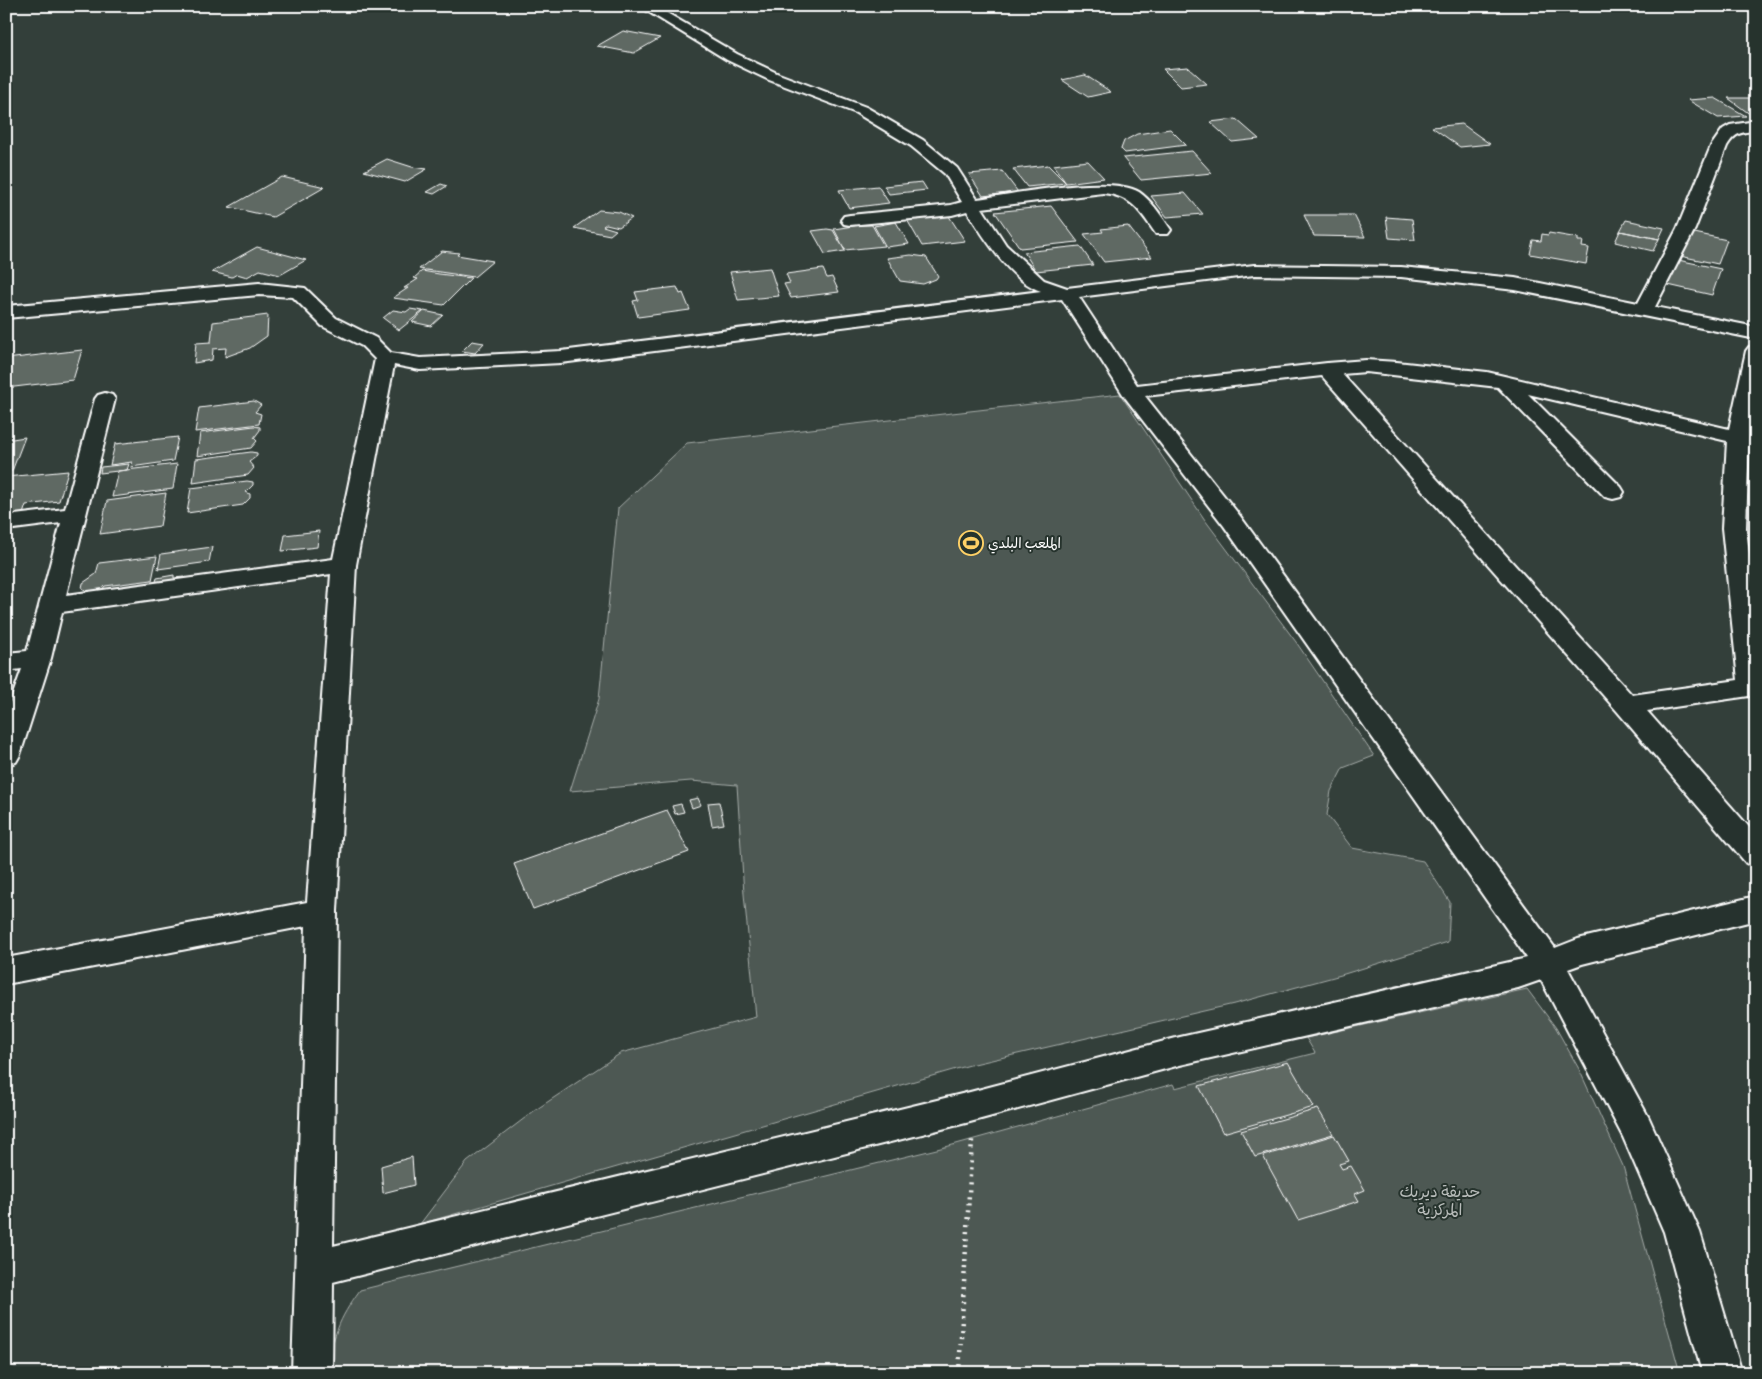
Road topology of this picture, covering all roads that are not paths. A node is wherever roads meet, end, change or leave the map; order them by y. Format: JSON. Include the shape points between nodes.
{"nodes":[{"id":1,"x":645,"y":6,"type":"edge"},
{"id":2,"x":1756,"y":126,"type":"edge"},
{"id":3,"x":973,"y":204,"type":"junction"},
{"id":4,"x":850,"y":220,"type":"dead end"},
{"id":5,"x":1162,"y":230,"type":"dead end"},
{"id":6,"x":1068,"y":294,"type":"junction"},
{"id":7,"x":1644,"y":308,"type":"junction"},
{"id":8,"x":6,"y":312,"type":"edge"},
{"id":9,"x":1756,"y":333,"type":"edge"},
{"id":10,"x":1756,"y":351,"type":"edge"},
{"id":11,"x":385,"y":358,"type":"junction"},
{"id":12,"x":1327,"y":369,"type":"junction"},
{"id":13,"x":1505,"y":382,"type":"junction"},
{"id":14,"x":1131,"y":392,"type":"junction"},
{"id":15,"x":105,"y":399,"type":"dead end"},
{"id":16,"x":1738,"y":437,"type":"junction"},
{"id":17,"x":1613,"y":492,"type":"dead end"},
{"id":18,"x":76,"y":514,"type":"junction"},
{"id":19,"x":6,"y":523,"type":"edge"},
{"id":20,"x":344,"y":565,"type":"junction"},
{"id":21,"x":53,"y":605,"type":"junction"},
{"id":22,"x":38,"y":658,"type":"junction"},
{"id":23,"x":6,"y":662,"type":"edge"},
{"id":24,"x":1754,"y":686,"type":"edge"},
{"id":25,"x":1626,"y":705,"type":"junction"},
{"id":26,"x":6,"y":755,"type":"edge"},
{"id":27,"x":1756,"y":855,"type":"edge"},
{"id":28,"x":1756,"y":908,"type":"edge"},
{"id":29,"x":322,"y":911,"type":"junction"},
{"id":30,"x":1548,"y":964,"type":"junction"},
{"id":31,"x":6,"y":971,"type":"edge"},
{"id":32,"x":314,"y":1269,"type":"junction"},
{"id":33,"x":312,"y":1373,"type":"edge"},
{"id":34,"x":1722,"y":1373,"type":"edge"}],
"edges":[{"from":1,"to":3,"type":"street","via":[[732,57],[774,77],[861,110],[894,128],[951,171]]},
{"from":2,"to":7,"type":"street","via":[[1728,132],[1686,229]]},
{"from":3,"to":4,"type":"street","via":[[952,210]]},
{"from":3,"to":5,"type":"street","via":[[1103,188],[1120,189],[1131,193]]},
{"from":3,"to":6,"type":"street","via":[[999,248],[1038,284]]},
{"from":6,"to":7,"type":"street","via":[[1254,270],[1327,269],[1477,279]]},
{"from":6,"to":11,"type":"street","via":[[561,357],[420,364]]},
{"from":6,"to":14,"type":"street"},
{"from":7,"to":9,"type":"street"},
{"from":8,"to":11,"type":"street","via":[[259,289],[282,290],[298,292],[330,322],[369,342]]},
{"from":10,"to":16,"type":"street"},
{"from":11,"to":20,"type":"street"},
{"from":12,"to":13,"type":"street","via":[[1396,368]]},
{"from":12,"to":14,"type":"street"},
{"from":12,"to":25,"type":"street"},
{"from":13,"to":16,"type":"street"},
{"from":13,"to":17,"type":"street"},
{"from":14,"to":30,"type":"street","via":[[1238,530]]},
{"from":15,"to":18,"type":"street"},
{"from":16,"to":24,"type":"street","via":[[1734,528]]},
{"from":18,"to":19,"type":"street"},
{"from":18,"to":21,"type":"street"},
{"from":20,"to":21,"type":"street"},
{"from":20,"to":29,"type":"street"},
{"from":21,"to":22,"type":"street"},
{"from":22,"to":23,"type":"street"},
{"from":22,"to":26,"type":"street"},
{"from":24,"to":25,"type":"street"},
{"from":25,"to":27,"type":"street"},
{"from":28,"to":30,"type":"street","via":[[1578,952]]},
{"from":29,"to":31,"type":"street"},
{"from":29,"to":32,"type":"street"},
{"from":30,"to":32,"type":"street","via":[[1518,975],[1180,1051],[970,1107]]},
{"from":30,"to":34,"type":"street","via":[[1637,1129],[1682,1232]]},
{"from":32,"to":33,"type":"street"}]}
